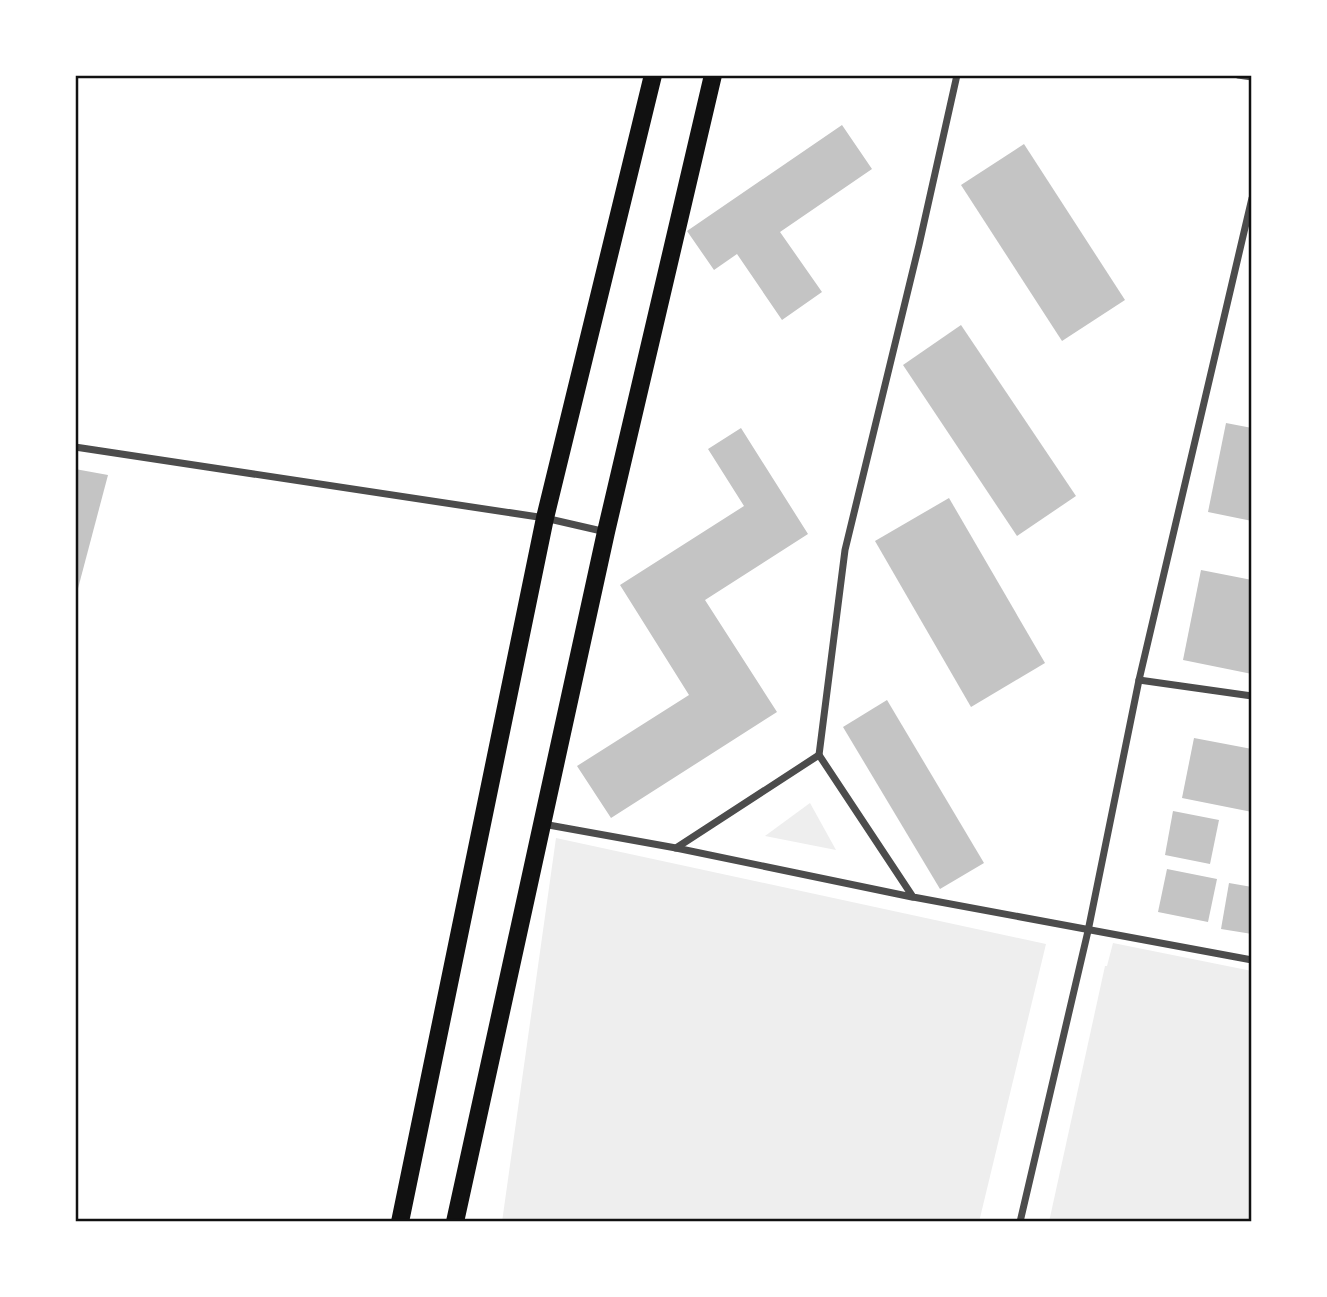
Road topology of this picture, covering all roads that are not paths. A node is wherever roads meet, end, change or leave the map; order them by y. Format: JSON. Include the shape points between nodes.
{"nodes":[{"id":1,"x":653,"y":75,"type":"edge"},
{"id":2,"x":713,"y":75,"type":"edge"},
{"id":3,"x":957,"y":75,"type":"edge"},
{"id":4,"x":1238,"y":75,"type":"edge"},
{"id":5,"x":1252,"y":77,"type":"edge"},
{"id":6,"x":1252,"y":198,"type":"edge"},
{"id":7,"x":75,"y":447,"type":"edge"},
{"id":8,"x":545,"y":519,"type":"junction"},
{"id":9,"x":606,"y":532,"type":"junction"},
{"id":10,"x":1139,"y":680,"type":"junction"},
{"id":11,"x":1252,"y":696,"type":"edge"},
{"id":12,"x":819,"y":755,"type":"junction"},
{"id":13,"x":543,"y":824,"type":"junction"},
{"id":14,"x":676,"y":848,"type":"junction"},
{"id":15,"x":913,"y":897,"type":"junction"},
{"id":16,"x":1088,"y":931,"type":"junction"},
{"id":17,"x":1252,"y":960,"type":"edge"},
{"id":18,"x":400,"y":1222,"type":"edge"},
{"id":19,"x":455,"y":1222,"type":"edge"},
{"id":20,"x":1020,"y":1222,"type":"edge"}],
"edges":[{"from":1,"to":8,"type":"main road"},
{"from":2,"to":9,"type":"main road"},
{"from":3,"to":12,"type":"street","via":[[845,550]]},
{"from":4,"to":5,"type":"street"},
{"from":6,"to":10,"type":"street"},
{"from":7,"to":8,"type":"street"},
{"from":8,"to":9,"type":"street"},
{"from":8,"to":18,"type":"main road"},
{"from":9,"to":13,"type":"main road"},
{"from":10,"to":11,"type":"street"},
{"from":10,"to":16,"type":"street"},
{"from":12,"to":14,"type":"street"},
{"from":12,"to":15,"type":"street"},
{"from":13,"to":14,"type":"street"},
{"from":13,"to":19,"type":"main road"},
{"from":14,"to":15,"type":"street"},
{"from":15,"to":16,"type":"street"},
{"from":16,"to":17,"type":"street"},
{"from":16,"to":20,"type":"street"}]}
